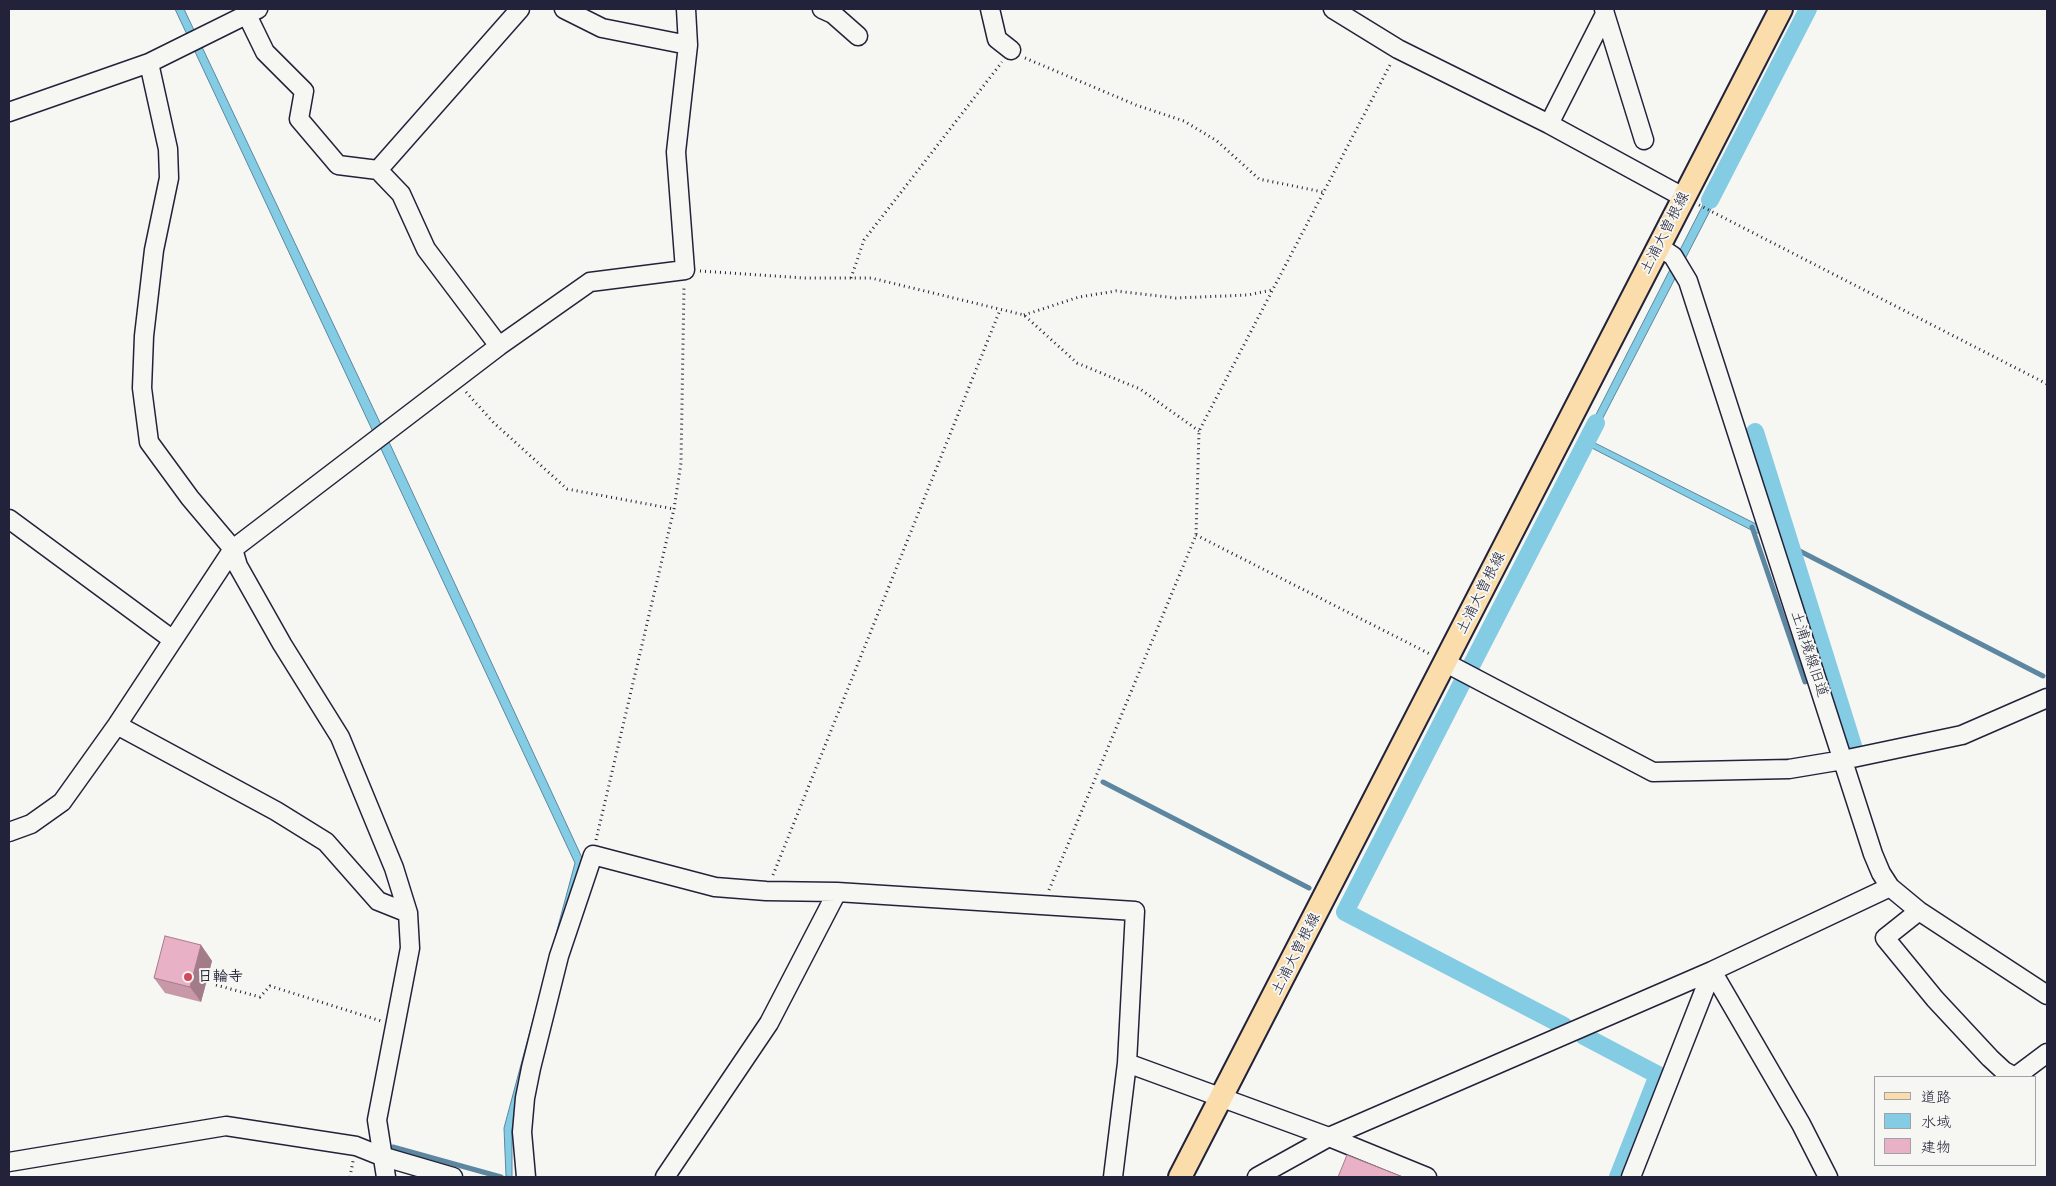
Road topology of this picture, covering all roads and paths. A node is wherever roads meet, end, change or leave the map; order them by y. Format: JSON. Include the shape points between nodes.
{"nodes":[{"id":1,"x":520,"y":9,"type":"edge"},
{"id":2,"x":564,"y":9,"type":"edge"},
{"id":3,"x":686,"y":9,"type":"edge"},
{"id":4,"x":822,"y":9,"type":"edge"},
{"id":5,"x":990,"y":9,"type":"edge"},
{"id":6,"x":1333,"y":9,"type":"edge"},
{"id":7,"x":1780,"y":9,"type":"edge"},
{"id":8,"x":252,"y":12,"type":"edge"},
{"id":9,"x":1603,"y":16,"type":"edge"},
{"id":10,"x":858,"y":36,"type":"dead end"},
{"id":11,"x":688,"y":45,"type":"junction"},
{"id":12,"x":1398,"y":49,"type":"junction"},
{"id":13,"x":1011,"y":50,"type":"junction"},
{"id":14,"x":149,"y":63,"type":"junction"},
{"id":15,"x":9,"y":112,"type":"edge"},
{"id":16,"x":1549,"y":124,"type":"junction"},
{"id":17,"x":1644,"y":140,"type":"dead end"},
{"id":18,"x":378,"y":170,"type":"junction"},
{"id":19,"x":1323,"y":192,"type":"junction"},
{"id":20,"x":1683,"y":197,"type":"junction"},
{"id":21,"x":1658,"y":246,"type":"junction"},
{"id":22,"x":685,"y":270,"type":"junction"},
{"id":23,"x":851,"y":278,"type":"junction"},
{"id":24,"x":1272,"y":290,"type":"junction"},
{"id":25,"x":1000,"y":310,"type":"junction"},
{"id":26,"x":1024,"y":315,"type":"junction"},
{"id":27,"x":499,"y":346,"type":"junction"},
{"id":28,"x":455,"y":379,"type":"junction"},
{"id":29,"x":2047,"y":384,"type":"edge"},
{"id":30,"x":1199,"y":431,"type":"junction"},
{"id":31,"x":674,"y":510,"type":"junction"},
{"id":32,"x":9,"y":519,"type":"edge"},
{"id":33,"x":1196,"y":535,"type":"junction"},
{"id":34,"x":233,"y":549,"type":"junction"},
{"id":35,"x":173,"y":640,"type":"junction"},
{"id":36,"x":1446,"y":663,"type":"junction"},
{"id":37,"x":2047,"y":698,"type":"edge"},
{"id":38,"x":117,"y":725,"type":"junction"},
{"id":39,"x":1843,"y":760,"type":"junction"},
{"id":40,"x":9,"y":832,"type":"edge"},
{"id":41,"x":592,"y":855,"type":"junction"},
{"id":42,"x":1890,"y":887,"type":"junction"},
{"id":43,"x":766,"y":891,"type":"junction"},
{"id":44,"x":837,"y":892,"type":"junction"},
{"id":45,"x":1043,"y":905,"type":"junction"},
{"id":46,"x":1918,"y":911,"type":"junction"},
{"id":47,"x":408,"y":913,"type":"junction"},
{"id":48,"x":1712,"y":971,"type":"junction"},
{"id":49,"x":216,"y":985,"type":"dead end"},
{"id":50,"x":2047,"y":995,"type":"edge"},
{"id":51,"x":395,"y":1026,"type":"junction"},
{"id":52,"x":2047,"y":1053,"type":"edge"},
{"id":53,"x":1127,"y":1063,"type":"junction"},
{"id":54,"x":2013,"y":1076,"type":"edge"},
{"id":55,"x":2016,"y":1076,"type":"edge"},
{"id":56,"x":1222,"y":1098,"type":"junction"},
{"id":57,"x":1329,"y":1138,"type":"junction"},
{"id":58,"x":381,"y":1156,"type":"junction"},
{"id":59,"x":9,"y":1162,"type":"edge"},
{"id":60,"x":386,"y":1177,"type":"edge"},
{"id":61,"x":453,"y":1177,"type":"edge"},
{"id":62,"x":526,"y":1177,"type":"edge"},
{"id":63,"x":665,"y":1177,"type":"edge"},
{"id":64,"x":1113,"y":1177,"type":"edge"},
{"id":65,"x":1180,"y":1177,"type":"edge"},
{"id":66,"x":1256,"y":1177,"type":"edge"},
{"id":67,"x":1427,"y":1177,"type":"edge"},
{"id":68,"x":1631,"y":1177,"type":"edge"},
{"id":69,"x":1828,"y":1177,"type":"edge"}],
"edges":[{"from":1,"to":18,"type":"street"},
{"from":2,"to":11,"type":"street","via":[[602,28]]},
{"from":3,"to":11,"type":"street"},
{"from":4,"to":10,"type":"street","via":[[833,14]]},
{"from":5,"to":13,"type":"street","via":[[997,39]]},
{"from":6,"to":12,"type":"street"},
{"from":7,"to":20,"type":"main road","name":"土浦大曽根線"},
{"from":8,"to":14,"type":"street"},
{"from":8,"to":18,"type":"street","via":[[265,52],[304,91],[300,119],[338,166]]},
{"from":9,"to":16,"type":"street"},
{"from":9,"to":17,"type":"street"},
{"from":11,"to":22,"type":"street","via":[[676,152]]},
{"from":12,"to":16,"type":"street"},
{"from":12,"to":19,"type":"path"},
{"from":13,"to":19,"type":"path","via":[[1118,98],[1184,122],[1217,141],[1259,179]]},
{"from":13,"to":23,"type":"path","via":[[864,240]]},
{"from":14,"to":15,"type":"street"},
{"from":14,"to":34,"type":"street","via":[[168,149],[169,178],[154,250],[144,336],[142,388],[150,442],[190,498]]},
{"from":16,"to":20,"type":"street"},
{"from":18,"to":27,"type":"street","via":[[402,194],[426,249]]},
{"from":19,"to":24,"type":"path"},
{"from":20,"to":21,"type":"main road","name":"土浦大曽根線"},
{"from":20,"to":29,"type":"path"},
{"from":21,"to":36,"type":"main road","name":"土浦大曽根線"},
{"from":21,"to":39,"type":"street","name":"土浦境線旧道","via":[[1673,256],[1688,281]]},
{"from":22,"to":23,"type":"path"},
{"from":22,"to":27,"type":"street","via":[[590,282]]},
{"from":22,"to":31,"type":"path","via":[[681,463]]},
{"from":23,"to":25,"type":"path","via":[[871,278]]},
{"from":24,"to":26,"type":"path","via":[[1248,295],[1176,298],[1116,291],[1079,297]]},
{"from":24,"to":30,"type":"path"},
{"from":25,"to":26,"type":"path"},
{"from":25,"to":43,"type":"path"},
{"from":26,"to":30,"type":"path","via":[[1077,362],[1140,389]]},
{"from":27,"to":28,"type":"street"},
{"from":28,"to":31,"type":"path","via":[[494,423],[567,489]]},
{"from":28,"to":34,"type":"street"},
{"from":30,"to":33,"type":"path"},
{"from":31,"to":41,"type":"path"},
{"from":32,"to":35,"type":"street"},
{"from":33,"to":36,"type":"path"},
{"from":33,"to":45,"type":"path"},
{"from":34,"to":35,"type":"street"},
{"from":34,"to":47,"type":"street","via":[[238,566],[282,644],[340,737],[394,868]]},
{"from":35,"to":38,"type":"street"},
{"from":36,"to":39,"type":"street","via":[[1653,772],[1789,769]]},
{"from":36,"to":56,"type":"main road","name":"土浦大曽根線"},
{"from":37,"to":39,"type":"street","via":[[1962,735]]},
{"from":38,"to":40,"type":"street","via":[[62,802],[31,824]]},
{"from":38,"to":47,"type":"street","via":[[276,811],[326,842],[378,901]]},
{"from":39,"to":42,"type":"street","name":"土浦境線旧道","via":[[1873,854]]},
{"from":41,"to":43,"type":"street","via":[[715,887]]},
{"from":41,"to":62,"type":"street","via":[[559,956],[531,1068],[522,1132]]},
{"from":42,"to":46,"type":"street","name":"土浦境線旧道"},
{"from":42,"to":48,"type":"street"},
{"from":43,"to":44,"type":"street"},
{"from":44,"to":45,"type":"street"},
{"from":44,"to":63,"type":"street","via":[[769,1023]]},
{"from":45,"to":53,"type":"street","via":[[1135,911]]},
{"from":46,"to":50,"type":"street","name":"土浦境線旧道"},
{"from":46,"to":54,"type":"street","via":[[1885,938],[1935,999],[1990,1058]]},
{"from":47,"to":51,"type":"street","via":[[410,948]]},
{"from":48,"to":57,"type":"street"},
{"from":48,"to":68,"type":"street"},
{"from":48,"to":69,"type":"street"},
{"from":49,"to":51,"type":"path","via":[[260,996],[270,986]]},
{"from":51,"to":58,"type":"street","via":[[377,1120]]},
{"from":52,"to":55,"type":"street"},
{"from":53,"to":56,"type":"street"},
{"from":53,"to":64,"type":"street"},
{"from":56,"to":57,"type":"street"},
{"from":56,"to":65,"type":"main road","name":"土浦大曽根線"},
{"from":57,"to":66,"type":"street"},
{"from":57,"to":67,"type":"street"},
{"from":58,"to":59,"type":"street","via":[[356,1146],[226,1126]]},
{"from":58,"to":60,"type":"street"},
{"from":58,"to":61,"type":"street"}]}
